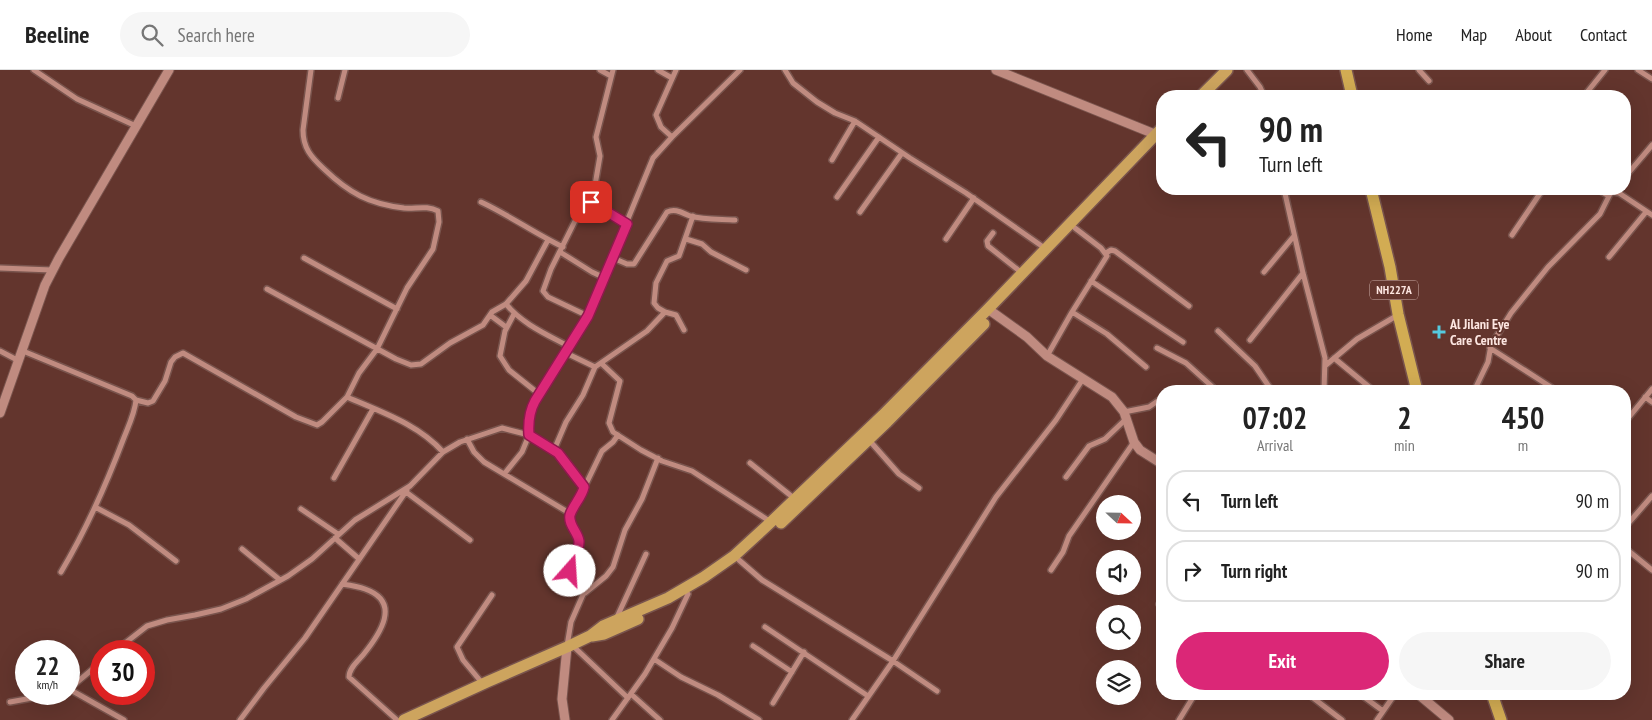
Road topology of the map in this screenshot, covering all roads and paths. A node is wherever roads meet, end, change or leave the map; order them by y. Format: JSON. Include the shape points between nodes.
{"nodes":[{"id":1,"x":34,"y":70,"type":"edge"},
{"id":2,"x":169,"y":70,"type":"edge"},
{"id":3,"x":310,"y":70,"type":"edge"},
{"id":4,"x":345,"y":70,"type":"edge"},
{"id":5,"x":600,"y":70,"type":"edge"},
{"id":6,"x":613,"y":70,"type":"edge"},
{"id":7,"x":658,"y":70,"type":"edge"},
{"id":8,"x":676,"y":70,"type":"edge"},
{"id":9,"x":740,"y":70,"type":"edge"},
{"id":10,"x":785,"y":70,"type":"edge"},
{"id":11,"x":996,"y":70,"type":"edge"},
{"id":12,"x":1218,"y":70,"type":"edge"},
{"id":13,"x":1227,"y":70,"type":"edge"},
{"id":14,"x":1247,"y":70,"type":"edge"},
{"id":15,"x":1419,"y":70,"type":"edge"},
{"id":16,"x":1605,"y":70,"type":"edge"},
{"id":17,"x":1638,"y":70,"type":"edge"},
{"id":18,"x":1348,"y":71,"type":"edge"},
{"id":19,"x":611,"y":76,"type":"junction"},
{"id":20,"x":672,"y":78,"type":"junction"},
{"id":21,"x":1652,"y":79,"type":"edge"},
{"id":22,"x":1429,"y":81,"type":"dead end"},
{"id":23,"x":1199,"y":90,"type":"edge"},
{"id":24,"x":1207,"y":90,"type":"edge"},
{"id":25,"x":1261,"y":90,"type":"edge"},
{"id":26,"x":1351,"y":90,"type":"edge"},
{"id":27,"x":1589,"y":90,"type":"edge"},
{"id":28,"x":338,"y":98,"type":"dead end"},
{"id":29,"x":855,"y":121,"type":"junction"},
{"id":30,"x":136,"y":126,"type":"junction"},
{"id":31,"x":1156,"y":132,"type":"edge"},
{"id":32,"x":672,"y":137,"type":"junction"},
{"id":33,"x":879,"y":137,"type":"junction"},
{"id":34,"x":1156,"y":139,"type":"edge"},
{"id":35,"x":1156,"y":139,"type":"edge"},
{"id":36,"x":1652,"y":145,"type":"edge"},
{"id":37,"x":902,"y":153,"type":"junction"},
{"id":38,"x":832,"y":160,"type":"dead end"},
{"id":39,"x":1631,"y":170,"type":"edge"},
{"id":40,"x":1285,"y":195,"type":"edge"},
{"id":41,"x":1373,"y":195,"type":"edge"},
{"id":42,"x":1539,"y":195,"type":"edge"},
{"id":43,"x":1622,"y":195,"type":"edge"},
{"id":44,"x":837,"y":196,"type":"dead end"},
{"id":45,"x":1609,"y":196,"type":"edge"},
{"id":46,"x":974,"y":198,"type":"junction"},
{"id":47,"x":481,"y":202,"type":"dead end"},
{"id":48,"x":591,"y":202,"type":"junction"},
{"id":49,"x":860,"y":212,"type":"dead end"},
{"id":50,"x":1650,"y":212,"type":"edge"},
{"id":51,"x":693,"y":216,"type":"junction"},
{"id":52,"x":735,"y":220,"type":"dead end"},
{"id":53,"x":627,"y":224,"type":"junction"},
{"id":54,"x":1075,"y":228,"type":"junction"},
{"id":55,"x":993,"y":232,"type":"dead end"},
{"id":56,"x":1512,"y":235,"type":"dead end"},
{"id":57,"x":1294,"y":236,"type":"junction"},
{"id":58,"x":946,"y":238,"type":"dead end"},
{"id":59,"x":686,"y":239,"type":"junction"},
{"id":60,"x":548,"y":240,"type":"junction"},
{"id":61,"x":1046,"y":248,"type":"junction"},
{"id":62,"x":561,"y":249,"type":"junction"},
{"id":63,"x":1106,"y":253,"type":"junction"},
{"id":64,"x":1609,"y":257,"type":"dead end"},
{"id":65,"x":304,"y":258,"type":"dead end"},
{"id":66,"x":613,"y":258,"type":"junction"},
{"id":67,"x":0,"y":268,"type":"edge"},
{"id":68,"x":52,"y":270,"type":"junction"},
{"id":69,"x":746,"y":270,"type":"dead end"},
{"id":70,"x":1264,"y":272,"type":"dead end"},
{"id":71,"x":1023,"y":273,"type":"junction"},
{"id":72,"x":1303,"y":273,"type":"junction"},
{"id":73,"x":605,"y":278,"type":"junction"},
{"id":74,"x":1092,"y":281,"type":"junction"},
{"id":75,"x":267,"y":289,"type":"dead end"},
{"id":76,"x":506,"y":304,"type":"junction"},
{"id":77,"x":1189,"y":306,"type":"dead end"},
{"id":78,"x":397,"y":309,"type":"junction"},
{"id":79,"x":991,"y":311,"type":"junction"},
{"id":80,"x":665,"y":312,"type":"junction"},
{"id":81,"x":1072,"y":312,"type":"junction"},
{"id":82,"x":514,"y":314,"type":"junction"},
{"id":83,"x":1398,"y":314,"type":"junction"},
{"id":84,"x":490,"y":315,"type":"junction"},
{"id":85,"x":588,"y":316,"type":"junction"},
{"id":86,"x":506,"y":327,"type":"junction"},
{"id":87,"x":684,"y":330,"type":"dead end"},
{"id":88,"x":1218,"y":331,"type":"dead end"},
{"id":89,"x":1250,"y":340,"type":"dead end"},
{"id":90,"x":1183,"y":342,"type":"dead end"},
{"id":91,"x":570,"y":347,"type":"junction"},
{"id":92,"x":1157,"y":348,"type":"dead end"},
{"id":93,"x":1490,"y":348,"type":"junction"},
{"id":94,"x":377,"y":349,"type":"junction"},
{"id":95,"x":0,"y":351,"type":"edge"},
{"id":96,"x":23,"y":351,"type":"junction"},
{"id":97,"x":566,"y":353,"type":"junction"},
{"id":98,"x":1047,"y":356,"type":"junction"},
{"id":99,"x":1334,"y":358,"type":"junction"},
{"id":100,"x":19,"y":361,"type":"junction"},
{"id":101,"x":601,"y":363,"type":"junction"},
{"id":102,"x":1326,"y":365,"type":"junction"},
{"id":103,"x":1146,"y":366,"type":"dead end"},
{"id":104,"x":595,"y":367,"type":"junction"},
{"id":105,"x":1083,"y":379,"type":"junction"},
{"id":106,"x":1210,"y":385,"type":"edge"},
{"id":107,"x":1268,"y":385,"type":"edge"},
{"id":108,"x":1324,"y":385,"type":"edge"},
{"id":109,"x":1367,"y":385,"type":"edge"},
{"id":110,"x":1416,"y":385,"type":"edge"},
{"id":111,"x":1477,"y":385,"type":"edge"},
{"id":112,"x":1548,"y":385,"type":"edge"},
{"id":113,"x":1652,"y":389,"type":"edge"},
{"id":114,"x":539,"y":394,"type":"junction"},
{"id":115,"x":347,"y":397,"type":"junction"},
{"id":116,"x":1645,"y":397,"type":"junction"},
{"id":117,"x":136,"y":400,"type":"junction"},
{"id":118,"x":1156,"y":402,"type":"edge"},
{"id":119,"x":1652,"y":402,"type":"edge"},
{"id":120,"x":373,"y":409,"type":"junction"},
{"id":121,"x":0,"y":413,"type":"edge"},
{"id":122,"x":1631,"y":414,"type":"edge"},
{"id":123,"x":1125,"y":415,"type":"junction"},
{"id":124,"x":529,"y":435,"type":"junction"},
{"id":125,"x":618,"y":435,"type":"junction"},
{"id":126,"x":467,"y":439,"type":"junction"},
{"id":127,"x":869,"y":440,"type":"junction"},
{"id":128,"x":1134,"y":442,"type":"junction"},
{"id":129,"x":554,"y":450,"type":"junction"},
{"id":130,"x":443,"y":452,"type":"junction"},
{"id":131,"x":658,"y":458,"type":"junction"},
{"id":132,"x":1156,"y":460,"type":"edge"},
{"id":133,"x":750,"y":463,"type":"dead end"},
{"id":134,"x":505,"y":473,"type":"junction"},
{"id":135,"x":1066,"y":477,"type":"dead end"},
{"id":136,"x":334,"y":478,"type":"dead end"},
{"id":137,"x":410,"y":486,"type":"junction"},
{"id":138,"x":584,"y":487,"type":"junction"},
{"id":139,"x":920,"y":488,"type":"dead end"},
{"id":140,"x":406,"y":492,"type":"junction"},
{"id":141,"x":1652,"y":496,"type":"edge"},
{"id":142,"x":795,"y":499,"type":"junction"},
{"id":143,"x":95,"y":508,"type":"junction"},
{"id":144,"x":301,"y":509,"type":"dead end"},
{"id":145,"x":571,"y":514,"type":"junction"},
{"id":146,"x":1631,"y":520,"type":"edge"},
{"id":147,"x":771,"y":522,"type":"junction"},
{"id":148,"x":336,"y":536,"type":"junction"},
{"id":149,"x":470,"y":540,"type":"dead end"},
{"id":150,"x":242,"y":548,"type":"dead end"},
{"id":151,"x":1631,"y":553,"type":"edge"},
{"id":152,"x":646,"y":554,"type":"dead end"},
{"id":153,"x":358,"y":558,"type":"junction"},
{"id":154,"x":740,"y":560,"type":"junction"},
{"id":155,"x":176,"y":561,"type":"dead end"},
{"id":156,"x":1051,"y":570,"type":"dead end"},
{"id":157,"x":1652,"y":570,"type":"edge"},
{"id":158,"x":61,"y":572,"type":"dead end"},
{"id":159,"x":280,"y":580,"type":"junction"},
{"id":160,"x":342,"y":584,"type":"junction"},
{"id":161,"x":585,"y":593,"type":"junction"},
{"id":162,"x":688,"y":594,"type":"junction"},
{"id":163,"x":492,"y":595,"type":"dead end"},
{"id":164,"x":616,"y":620,"type":"junction"},
{"id":165,"x":765,"y":626,"type":"dead end"},
{"id":166,"x":590,"y":636,"type":"junction"},
{"id":167,"x":130,"y":640,"type":"edge"},
{"id":168,"x":570,"y":646,"type":"junction"},
{"id":169,"x":753,"y":646,"type":"dead end"},
{"id":170,"x":804,"y":652,"type":"junction"},
{"id":171,"x":654,"y":659,"type":"junction"},
{"id":172,"x":893,"y":661,"type":"junction"},
{"id":173,"x":90,"y":671,"type":"edge"},
{"id":174,"x":792,"y":672,"type":"junction"},
{"id":175,"x":80,"y":680,"type":"edge"},
{"id":176,"x":483,"y":684,"type":"junction"},
{"id":177,"x":937,"y":691,"type":"dead end"},
{"id":178,"x":80,"y":695,"type":"edge"},
{"id":179,"x":629,"y":696,"type":"junction"},
{"id":180,"x":868,"y":696,"type":"junction"},
{"id":181,"x":1191,"y":700,"type":"edge"},
{"id":182,"x":1316,"y":700,"type":"edge"},
{"id":183,"x":1368,"y":700,"type":"edge"},
{"id":184,"x":1391,"y":700,"type":"edge"},
{"id":185,"x":1425,"y":700,"type":"edge"},
{"id":186,"x":1494,"y":700,"type":"edge"},
{"id":187,"x":15,"y":701,"type":"edge"},
{"id":188,"x":10,"y":702,"type":"dead end"},
{"id":189,"x":773,"y":703,"type":"dead end"},
{"id":190,"x":1383,"y":711,"type":"junction"},
{"id":191,"x":124,"y":720,"type":"edge"},
{"id":192,"x":240,"y":720,"type":"edge"},
{"id":193,"x":397,"y":720,"type":"edge"},
{"id":194,"x":404,"y":720,"type":"edge"},
{"id":195,"x":565,"y":720,"type":"edge"},
{"id":196,"x":612,"y":720,"type":"edge"},
{"id":197,"x":660,"y":720,"type":"edge"},
{"id":198,"x":759,"y":720,"type":"edge"},
{"id":199,"x":852,"y":720,"type":"edge"},
{"id":200,"x":1179,"y":720,"type":"edge"},
{"id":201,"x":1342,"y":720,"type":"edge"},
{"id":202,"x":1377,"y":720,"type":"edge"},
{"id":203,"x":1450,"y":720,"type":"edge"},
{"id":204,"x":1501,"y":720,"type":"edge"}],
"edges":[{"from":1,"to":30,"type":"street","via":[[77,99]]},
{"from":2,"to":30,"type":"street"},
{"from":3,"to":78,"type":"street","via":[[303,134],[305,148],[314,160],[342,186],[362,198],[438,211],[433,249]]},
{"from":4,"to":28,"type":"street"},
{"from":5,"to":19,"type":"street"},
{"from":6,"to":19,"type":"street"},
{"from":7,"to":20,"type":"street"},
{"from":8,"to":20,"type":"street"},
{"from":9,"to":32,"type":"street"},
{"from":10,"to":29,"type":"street","via":[[806,95]]},
{"from":11,"to":31,"type":"street"},
{"from":12,"to":23,"type":"main road"},
{"from":13,"to":24,"type":"main road"},
{"from":14,"to":25,"type":"street"},
{"from":15,"to":22,"type":"street"},
{"from":16,"to":27,"type":"street"},
{"from":17,"to":21,"type":"street"},
{"from":18,"to":26,"type":"highway"},
{"from":19,"to":48,"type":"street","via":[[596,137],[600,156]]},
{"from":20,"to":32,"type":"street","via":[[656,115],[661,127]]},
{"from":29,"to":33,"type":"street"},
{"from":29,"to":38,"type":"street"},
{"from":30,"to":68,"type":"street"},
{"from":32,"to":53,"type":"street","via":[[654,158]]},
{"from":33,"to":37,"type":"street"},
{"from":33,"to":44,"type":"street"},
{"from":34,"to":54,"type":"main road"},
{"from":35,"to":61,"type":"main road"},
{"from":36,"to":39,"type":"street"},
{"from":37,"to":46,"type":"street"},
{"from":37,"to":49,"type":"street"},
{"from":40,"to":57,"type":"street"},
{"from":41,"to":83,"type":"highway","number":"NH227A"},
{"from":42,"to":56,"type":"street"},
{"from":43,"to":50,"type":"street"},
{"from":45,"to":93,"type":"street","via":[[1600,214],[1533,285],[1506,320]]},
{"from":46,"to":58,"type":"street"},
{"from":46,"to":61,"type":"street"},
{"from":47,"to":60,"type":"street"},
{"from":48,"to":53,"type":"street"},
{"from":48,"to":62,"type":"street","via":[[577,217]]},
{"from":50,"to":64,"type":"street"},
{"from":51,"to":52,"type":"street"},
{"from":51,"to":59,"type":"street"},
{"from":51,"to":66,"type":"street","via":[[670,210],[634,264]]},
{"from":53,"to":66,"type":"street"},
{"from":54,"to":63,"type":"street"},
{"from":54,"to":79,"type":"main road"},
{"from":55,"to":71,"type":"street","via":[[987,241],[988,246]]},
{"from":57,"to":70,"type":"street"},
{"from":57,"to":72,"type":"street"},
{"from":59,"to":69,"type":"street","via":[[702,244]]},
{"from":59,"to":80,"type":"street","via":[[680,256],[667,261],[656,283],[654,303]]},
{"from":60,"to":62,"type":"street"},
{"from":60,"to":76,"type":"street","via":[[530,276]]},
{"from":61,"to":71,"type":"main road"},
{"from":62,"to":73,"type":"street"},
{"from":62,"to":85,"type":"street","via":[[543,291],[554,301]]},
{"from":63,"to":74,"type":"street","via":[[1106,259]]},
{"from":63,"to":77,"type":"street","via":[[1114,251]]},
{"from":65,"to":78,"type":"street"},
{"from":66,"to":73,"type":"street"},
{"from":67,"to":68,"type":"street"},
{"from":68,"to":96,"type":"street"},
{"from":71,"to":79,"type":"main road"},
{"from":72,"to":89,"type":"street"},
{"from":72,"to":102,"type":"street"},
{"from":73,"to":85,"type":"street"},
{"from":74,"to":81,"type":"street"},
{"from":74,"to":90,"type":"street"},
{"from":75,"to":94,"type":"street"},
{"from":76,"to":82,"type":"street"},
{"from":76,"to":84,"type":"street"},
{"from":78,"to":94,"type":"street"},
{"from":79,"to":98,"type":"street"},
{"from":79,"to":127,"type":"main road"},
{"from":79,"to":142,"type":"main road"},
{"from":80,"to":87,"type":"street","via":[[676,315]]},
{"from":80,"to":101,"type":"street","via":[[648,331]]},
{"from":81,"to":98,"type":"street"},
{"from":81,"to":103,"type":"street","via":[[1107,334]]},
{"from":82,"to":86,"type":"street"},
{"from":82,"to":91,"type":"street"},
{"from":83,"to":99,"type":"street","via":[[1357,339]]},
{"from":83,"to":110,"type":"highway","number":"NH227A"},
{"from":84,"to":86,"type":"street"},
{"from":84,"to":94,"type":"street","via":[[479,328],[450,342],[421,364],[411,365]]},
{"from":85,"to":91,"type":"street"},
{"from":86,"to":114,"type":"street","via":[[501,359],[509,370]]},
{"from":88,"to":107,"type":"street","via":[[1255,366]]},
{"from":91,"to":97,"type":"street"},
{"from":92,"to":106,"type":"street","via":[[1186,363]]},
{"from":93,"to":111,"type":"street","via":[[1488,362]]},
{"from":93,"to":112,"type":"street"},
{"from":94,"to":115,"type":"street","via":[[359,372]]},
{"from":95,"to":100,"type":"street"},
{"from":96,"to":100,"type":"street"},
{"from":96,"to":117,"type":"street"},
{"from":97,"to":104,"type":"street"},
{"from":97,"to":114,"type":"street"},
{"from":98,"to":105,"type":"street"},
{"from":99,"to":102,"type":"street"},
{"from":99,"to":109,"type":"street"},
{"from":100,"to":121,"type":"street"},
{"from":101,"to":104,"type":"street"},
{"from":101,"to":125,"type":"street","via":[[620,381],[609,423]]},
{"from":102,"to":108,"type":"street"},
{"from":104,"to":129,"type":"street","via":[[584,395],[566,422]]},
{"from":105,"to":123,"type":"street","via":[[1112,397]]},
{"from":105,"to":172,"type":"street","via":[[984,515]]},
{"from":113,"to":116,"type":"street"},
{"from":114,"to":124,"type":"street","via":[[531,409]]},
{"from":115,"to":117,"type":"street","via":[[322,422],[311,424],[184,353],[171,362],[165,381],[153,401]]},
{"from":115,"to":120,"type":"street"},
{"from":116,"to":119,"type":"street"},
{"from":116,"to":122,"type":"street"},
{"from":117,"to":143,"type":"street"},
{"from":118,"to":123,"type":"street"},
{"from":120,"to":130,"type":"street","via":[[420,432]]},
{"from":120,"to":136,"type":"street"},
{"from":123,"to":128,"type":"street"},
{"from":123,"to":135,"type":"street","via":[[1105,439],[1089,446]]},
{"from":124,"to":126,"type":"street","via":[[502,428]]},
{"from":124,"to":129,"type":"street"},
{"from":124,"to":134,"type":"street","via":[[522,452]]},
{"from":125,"to":131,"type":"street"},
{"from":125,"to":138,"type":"street","via":[[602,451]]},
{"from":126,"to":130,"type":"street"},
{"from":126,"to":134,"type":"street","via":[[479,458]]},
{"from":127,"to":139,"type":"street","via":[[899,474]]},
{"from":127,"to":154,"type":"main road"},
{"from":128,"to":132,"type":"street"},
{"from":128,"to":156,"type":"street","via":[[1069,536]]},
{"from":129,"to":138,"type":"street"},
{"from":130,"to":137,"type":"street"},
{"from":131,"to":147,"type":"street","via":[[692,471]]},
{"from":131,"to":161,"type":"street","via":[[642,499],[625,530],[613,567]]},
{"from":133,"to":142,"type":"street"},
{"from":134,"to":145,"type":"street"},
{"from":137,"to":140,"type":"street"},
{"from":137,"to":148,"type":"street","via":[[371,509]]},
{"from":138,"to":145,"type":"street"},
{"from":140,"to":149,"type":"street"},
{"from":140,"to":153,"type":"street"},
{"from":141,"to":146,"type":"street"},
{"from":142,"to":147,"type":"main road"},
{"from":143,"to":155,"type":"street","via":[[129,525]]},
{"from":143,"to":158,"type":"street"},
{"from":144,"to":148,"type":"street"},
{"from":145,"to":161,"type":"street","via":[[570,522],[579,545],[569,569]]},
{"from":147,"to":164,"type":"main road","via":[[734,556],[690,586]]},
{"from":148,"to":153,"type":"street"},
{"from":148,"to":159,"type":"street","via":[[307,563]]},
{"from":150,"to":159,"type":"street"},
{"from":151,"to":157,"type":"street"},
{"from":152,"to":164,"type":"street"},
{"from":153,"to":160,"type":"street"},
{"from":154,"to":162,"type":"main road"},
{"from":154,"to":172,"type":"street","via":[[762,580]]},
{"from":159,"to":167,"type":"street","via":[[221,609],[147,626]]},
{"from":160,"to":192,"type":"street"},
{"from":160,"to":193,"type":"street","via":[[369,591],[384,605],[385,618],[380,631],[348,677]]},
{"from":161,"to":168,"type":"street","via":[[571,622]]},
{"from":162,"to":166,"type":"main road","via":[[612,631]]},
{"from":162,"to":171,"type":"street"},
{"from":163,"to":176,"type":"street","via":[[457,647]]},
{"from":164,"to":166,"type":"main road"},
{"from":165,"to":170,"type":"street"},
{"from":166,"to":168,"type":"main road"},
{"from":168,"to":176,"type":"main road"},
{"from":168,"to":179,"type":"street"},
{"from":168,"to":195,"type":"street","via":[[562,698]]},
{"from":169,"to":174,"type":"street"},
{"from":170,"to":174,"type":"street"},
{"from":170,"to":180,"type":"street"},
{"from":171,"to":179,"type":"street"},
{"from":171,"to":198,"type":"street"},
{"from":172,"to":177,"type":"street"},
{"from":172,"to":180,"type":"street"},
{"from":173,"to":175,"type":"street"},
{"from":174,"to":189,"type":"street"},
{"from":176,"to":194,"type":"main road"},
{"from":178,"to":191,"type":"street"},
{"from":179,"to":196,"type":"street"},
{"from":179,"to":197,"type":"street"},
{"from":180,"to":199,"type":"street"},
{"from":181,"to":200,"type":"street"},
{"from":182,"to":201,"type":"street"},
{"from":183,"to":190,"type":"street"},
{"from":184,"to":190,"type":"street"},
{"from":185,"to":203,"type":"street"},
{"from":186,"to":204,"type":"highway"},
{"from":187,"to":188,"type":"street"},
{"from":190,"to":202,"type":"street"}]}
